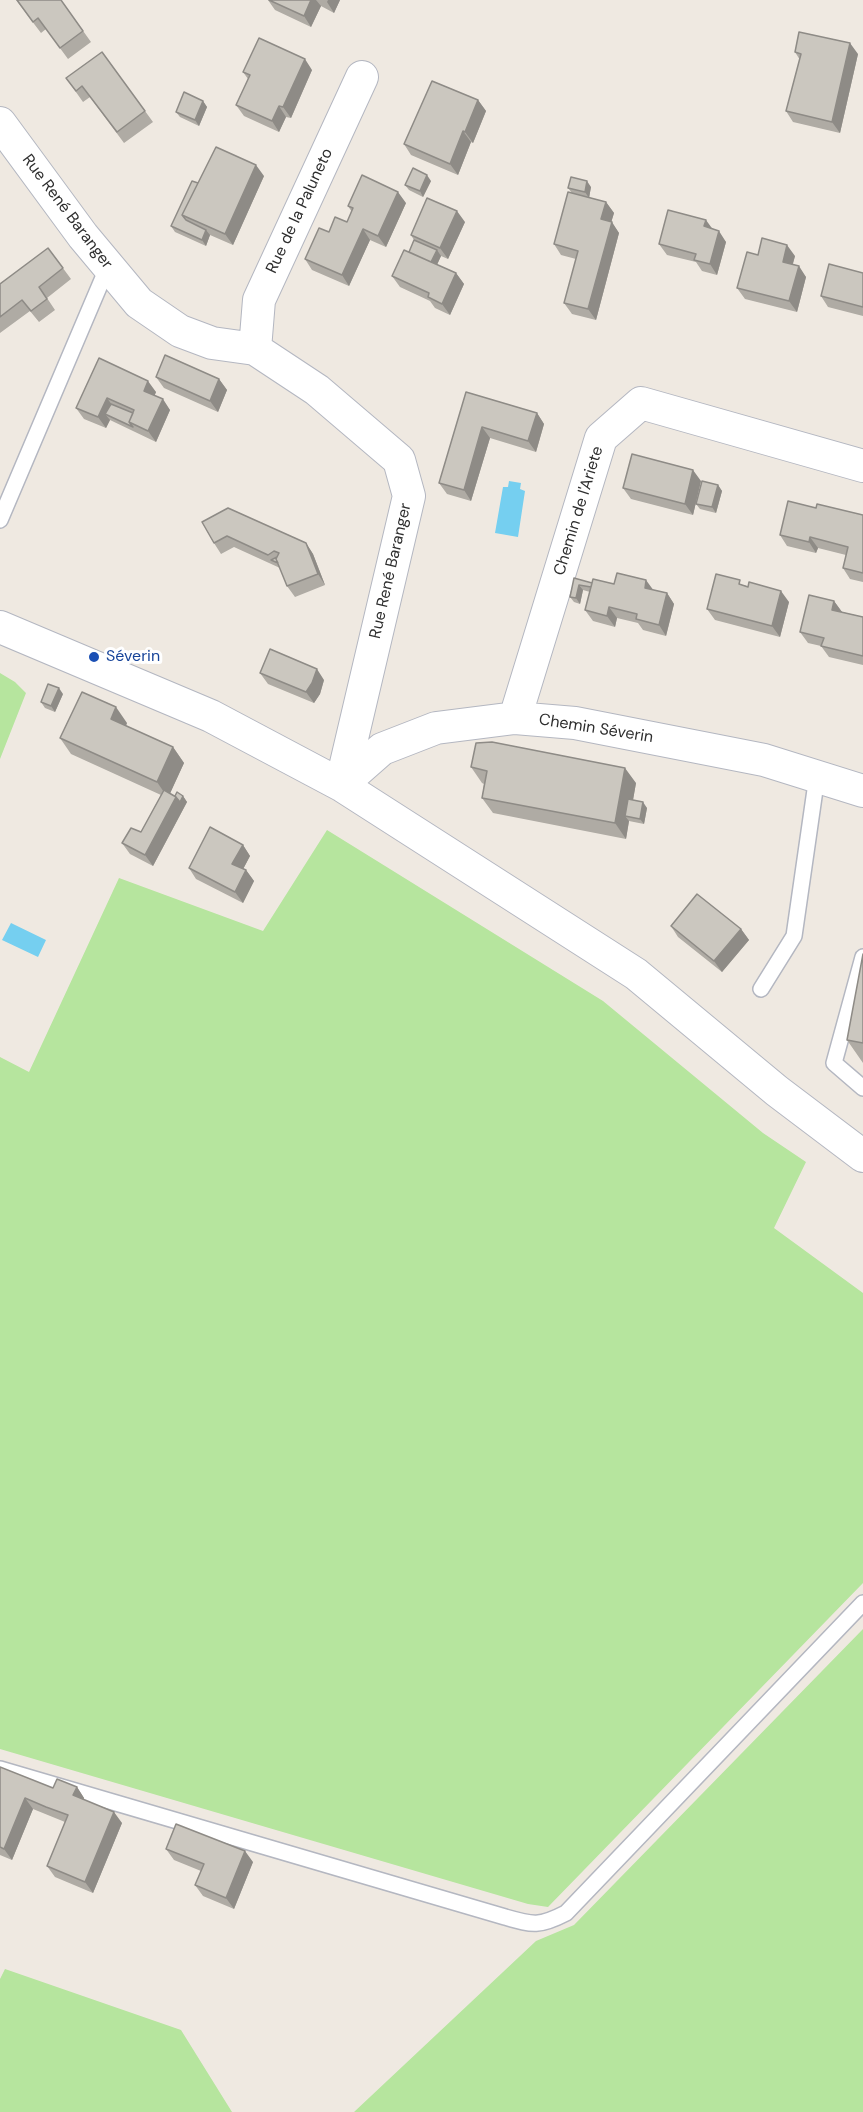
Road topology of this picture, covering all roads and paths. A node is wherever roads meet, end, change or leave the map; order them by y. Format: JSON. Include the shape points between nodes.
{"nodes":[{"id":1,"x":362,"y":77,"type":"dead end"},
{"id":2,"x":0,"y":123,"type":"edge"},
{"id":3,"x":108,"y":266,"type":"junction"},
{"id":4,"x":255,"y":349,"type":"junction"},
{"id":5,"x":863,"y":466,"type":"edge"},
{"id":6,"x":0,"y":520,"type":"edge"},
{"id":7,"x":0,"y":627,"type":"edge"},
{"id":8,"x":515,"y":718,"type":"junction"},
{"id":9,"x":817,"y":776,"type":"junction"},
{"id":10,"x":341,"y":785,"type":"junction"},
{"id":11,"x":863,"y":791,"type":"edge"},
{"id":12,"x":863,"y":957,"type":"edge"},
{"id":13,"x":761,"y":989,"type":"dead end"},
{"id":14,"x":863,"y":1088,"type":"edge"},
{"id":15,"x":863,"y":1156,"type":"edge"},
{"id":16,"x":863,"y":1603,"type":"edge"},
{"id":17,"x":0,"y":1769,"type":"edge"}],
"edges":[{"from":1,"to":4,"type":"street","name":"Rue de la Paluneto","via":[[259,300]]},
{"from":2,"to":3,"type":"street","name":"Rue René Baranger"},
{"from":3,"to":4,"type":"street","name":"Rue René Baranger","via":[[139,303],[180,331],[212,343]]},
{"from":3,"to":6,"type":"lane"},
{"from":4,"to":10,"type":"street","name":"Rue René Baranger","via":[[317,390],[399,460],[409,496]]},
{"from":5,"to":8,"type":"street","name":"Chemin de l'Ariete","via":[[641,404],[601,438]]},
{"from":7,"to":10,"type":"street","via":[[211,716]]},
{"from":8,"to":9,"type":"street","name":"Chemin Séverin","via":[[575,723],[764,760]]},
{"from":8,"to":10,"type":"street","name":"Chemin Séverin","via":[[436,728],[393,744]]},
{"from":9,"to":11,"type":"street","name":"Chemin Séverin"},
{"from":9,"to":13,"type":"lane","via":[[794,936]]},
{"from":10,"to":15,"type":"street","via":[[636,974],[777,1091]]},
{"from":12,"to":14,"type":"lane","via":[[834,1063]]},
{"from":16,"to":17,"type":"lane","via":[[566,1913],[548,1922],[531,1925],[513,1920]]}]}
